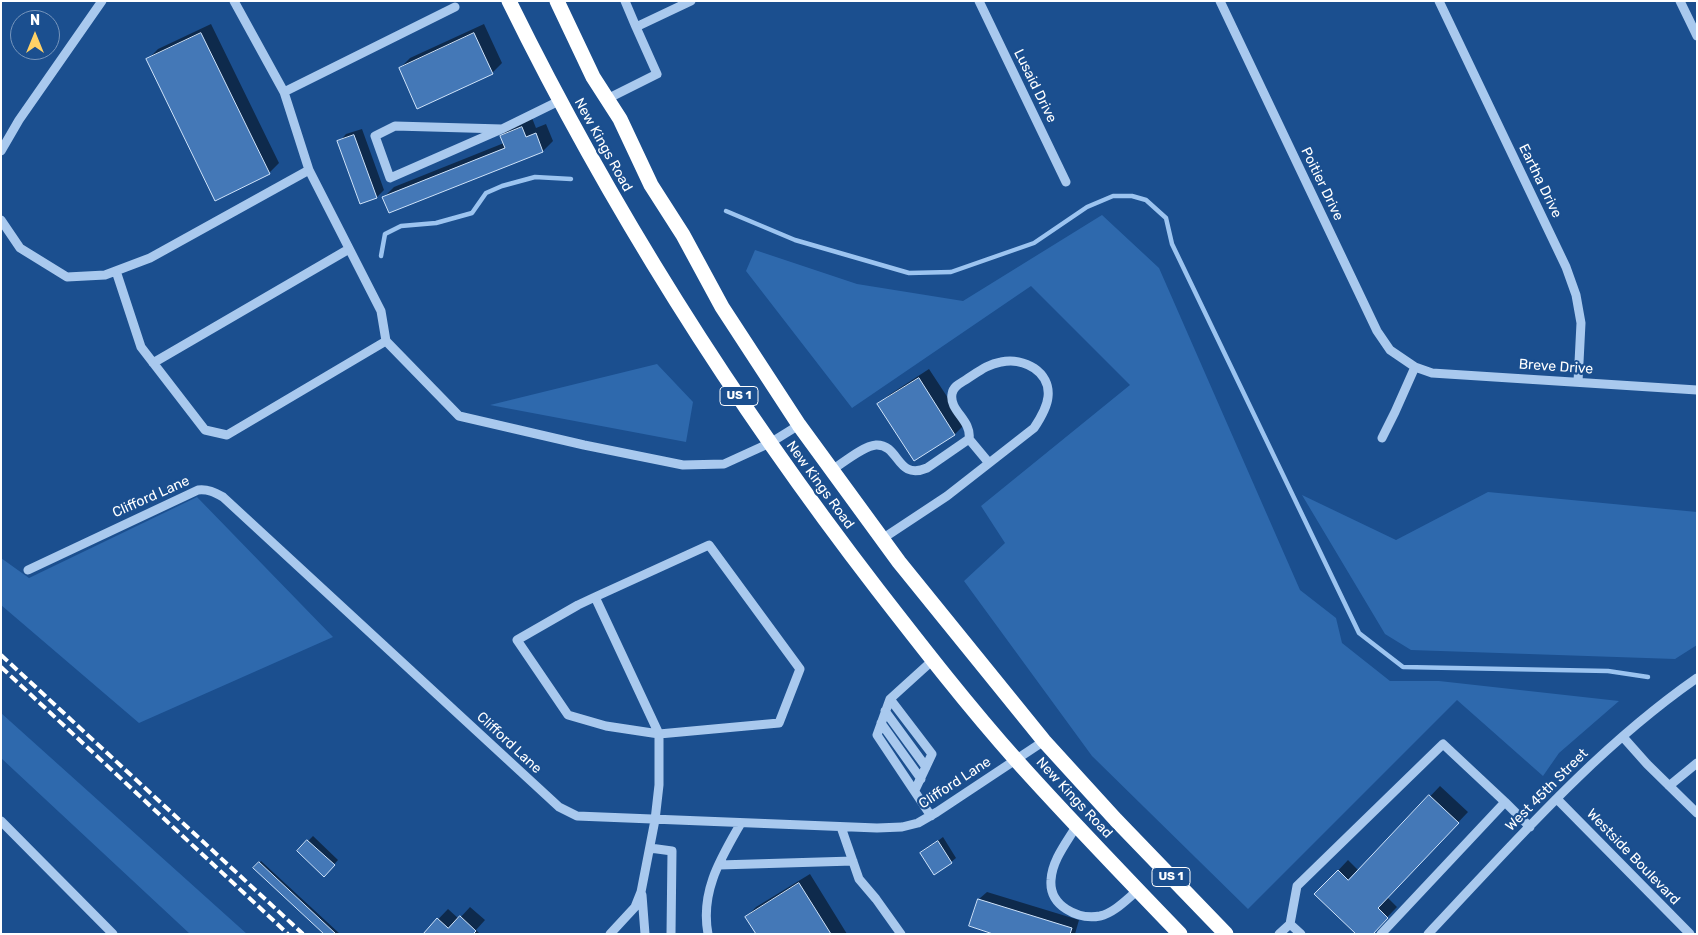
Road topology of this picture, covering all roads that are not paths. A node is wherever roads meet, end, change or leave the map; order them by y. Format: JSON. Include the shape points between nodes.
{"nodes":[{"id":1,"x":102,"y":1,"type":"edge"},
{"id":2,"x":234,"y":1,"type":"edge"},
{"id":3,"x":509,"y":1,"type":"edge"},
{"id":4,"x":557,"y":1,"type":"edge"},
{"id":5,"x":624,"y":1,"type":"edge"},
{"id":6,"x":691,"y":1,"type":"edge"},
{"id":7,"x":979,"y":1,"type":"edge"},
{"id":8,"x":1220,"y":1,"type":"edge"},
{"id":9,"x":1439,"y":1,"type":"edge"},
{"id":10,"x":1680,"y":1,"type":"edge"},
{"id":11,"x":455,"y":7,"type":"dead end"},
{"id":12,"x":636,"y":27,"type":"junction"},
{"id":13,"x":1697,"y":36,"type":"edge"},
{"id":14,"x":284,"y":92,"type":"junction"},
{"id":15,"x":607,"y":99,"type":"junction"},
{"id":16,"x":560,"y":101,"type":"junction"},
{"id":17,"x":502,"y":129,"type":"junction"},
{"id":18,"x":1,"y":151,"type":"edge"},
{"id":19,"x":309,"y":170,"type":"junction"},
{"id":20,"x":1066,"y":182,"type":"dead end"},
{"id":21,"x":1,"y":220,"type":"edge"},
{"id":22,"x":350,"y":249,"type":"junction"},
{"id":23,"x":116,"y":271,"type":"junction"},
{"id":24,"x":386,"y":341,"type":"junction"},
{"id":25,"x":153,"y":363,"type":"junction"},
{"id":26,"x":1415,"y":367,"type":"junction"},
{"id":27,"x":1578,"y":382,"type":"junction"},
{"id":28,"x":1697,"y":390,"type":"edge"},
{"id":29,"x":799,"y":425,"type":"junction"},
{"id":30,"x":969,"y":438,"type":"junction"},
{"id":31,"x":1382,"y":438,"type":"dead end"},
{"id":32,"x":770,"y":443,"type":"junction"},
{"id":33,"x":988,"y":464,"type":"junction"},
{"id":34,"x":832,"y":470,"type":"junction"},
{"id":35,"x":882,"y":539,"type":"junction"},
{"id":36,"x":28,"y":570,"type":"dead end"},
{"id":37,"x":596,"y":597,"type":"junction"},
{"id":38,"x":933,"y":660,"type":"junction"},
{"id":39,"x":1697,"y":678,"type":"edge"},
{"id":40,"x":890,"y":699,"type":"junction"},
{"id":41,"x":885,"y":711,"type":"junction"},
{"id":42,"x":881,"y":723,"type":"junction"},
{"id":43,"x":659,"y":734,"type":"junction"},
{"id":44,"x":1623,"y":736,"type":"junction"},
{"id":45,"x":1044,"y":741,"type":"junction"},
{"id":46,"x":1016,"y":760,"type":"junction"},
{"id":47,"x":1697,"y":763,"type":"edge"},
{"id":48,"x":926,"y":767,"type":"junction"},
{"id":49,"x":920,"y":779,"type":"junction"},
{"id":50,"x":1669,"y":786,"type":"junction"},
{"id":51,"x":915,"y":790,"type":"junction"},
{"id":52,"x":1558,"y":799,"type":"junction"},
{"id":53,"x":1505,"y":802,"type":"junction"},
{"id":54,"x":1697,"y":814,"type":"edge"},
{"id":55,"x":931,"y":816,"type":"junction"},
{"id":56,"x":654,"y":820,"type":"junction"},
{"id":57,"x":1,"y":821,"type":"edge"},
{"id":58,"x":741,"y":823,"type":"junction"},
{"id":59,"x":1077,"y":825,"type":"junction"},
{"id":60,"x":1530,"y":826,"type":"junction"},
{"id":61,"x":841,"y":827,"type":"junction"},
{"id":62,"x":650,"y":848,"type":"junction"},
{"id":63,"x":853,"y":861,"type":"junction"},
{"id":64,"x":719,"y":865,"type":"junction"},
{"id":65,"x":1138,"y":890,"type":"junction"},
{"id":66,"x":642,"y":892,"type":"junction"},
{"id":67,"x":1290,"y":924,"type":"junction"},
{"id":68,"x":113,"y":934,"type":"edge"},
{"id":69,"x":610,"y":934,"type":"edge"},
{"id":70,"x":645,"y":934,"type":"edge"},
{"id":71,"x":671,"y":934,"type":"edge"},
{"id":72,"x":708,"y":934,"type":"edge"},
{"id":73,"x":900,"y":934,"type":"edge"},
{"id":74,"x":1180,"y":934,"type":"edge"},
{"id":75,"x":1226,"y":934,"type":"edge"},
{"id":76,"x":1279,"y":934,"type":"edge"},
{"id":77,"x":1301,"y":934,"type":"edge"},
{"id":78,"x":1381,"y":934,"type":"edge"},
{"id":79,"x":1428,"y":934,"type":"edge"},
{"id":80,"x":1690,"y":934,"type":"edge"}],
"edges":[{"from":1,"to":18,"type":"street"},
{"from":2,"to":14,"type":"street"},
{"from":3,"to":16,"type":"highway","name":"New Kings Road","number":"US 1"},
{"from":4,"to":15,"type":"highway","name":"New Kings Road","number":"US 1"},
{"from":5,"to":12,"type":"street"},
{"from":6,"to":12,"type":"street"},
{"from":7,"to":20,"type":"street","name":"Lusaid Drive"},
{"from":8,"to":26,"type":"street","name":"Poitier Drive","via":[[1377,331],[1390,350]]},
{"from":9,"to":27,"type":"street","name":"Eartha Drive","via":[[1566,267],[1581,323]]},
{"from":10,"to":13,"type":"street"},
{"from":11,"to":14,"type":"street"},
{"from":12,"to":15,"type":"street","via":[[657,74]]},
{"from":14,"to":19,"type":"street"},
{"from":15,"to":29,"type":"highway","name":"New Kings Road","number":"US 1","via":[[722,307]]},
{"from":16,"to":17,"type":"street"},
{"from":16,"to":32,"type":"highway","name":"New Kings Road","number":"US 1","via":[[681,309]]},
{"from":17,"to":17,"type":"street","via":[[390,178],[375,136],[396,126]]},
{"from":19,"to":22,"type":"street"},
{"from":19,"to":23,"type":"street","via":[[150,258]]},
{"from":21,"to":23,"type":"street","via":[[20,248],[67,278]]},
{"from":22,"to":24,"type":"street","via":[[381,311]]},
{"from":22,"to":25,"type":"street"},
{"from":23,"to":25,"type":"street","via":[[141,347]]},
{"from":24,"to":25,"type":"street","via":[[227,435],[205,430]]},
{"from":24,"to":32,"type":"street","via":[[459,416],[683,465],[724,464]]},
{"from":26,"to":27,"type":"street","name":"Breve Drive","via":[[1432,372]]},
{"from":26,"to":31,"type":"street"},
{"from":27,"to":28,"type":"street","name":"Breve Drive"},
{"from":29,"to":32,"type":"street"},
{"from":29,"to":34,"type":"highway","name":"New Kings Road","number":"US 1"},
{"from":30,"to":33,"type":"street"},
{"from":30,"to":33,"type":"street","via":[[969,427],[953,405],[951,395],[955,387],[985,367],[1003,361],[1022,362],[1035,368],[1047,380],[1048,397],[1034,428]]},
{"from":30,"to":34,"type":"street","via":[[920,471],[912,472],[889,449],[877,445],[866,448]]},
{"from":32,"to":38,"type":"highway","name":"New Kings Road","number":"US 1","via":[[830,528]]},
{"from":33,"to":35,"type":"street"},
{"from":34,"to":35,"type":"highway","name":"New Kings Road","number":"US 1"},
{"from":35,"to":45,"type":"highway","name":"New Kings Road","number":"US 1"},
{"from":36,"to":56,"type":"street","name":"Clifford Lane","via":[[198,490],[215,492],[559,807],[577,816]]},
{"from":37,"to":43,"type":"street"},
{"from":37,"to":43,"type":"street","via":[[517,640],[568,715],[606,726]]},
{"from":37,"to":43,"type":"street","via":[[709,545],[800,669],[779,723]]},
{"from":38,"to":40,"type":"street"},
{"from":38,"to":46,"type":"highway","name":"New Kings Road","number":"US 1"},
{"from":39,"to":44,"type":"street","name":"West 45th Street","via":[[1662,702]]},
{"from":40,"to":41,"type":"street"},
{"from":40,"to":48,"type":"street","via":[[932,754]]},
{"from":41,"to":42,"type":"street"},
{"from":41,"to":48,"type":"street"},
{"from":42,"to":49,"type":"street"},
{"from":42,"to":51,"type":"street","via":[[877,735]]},
{"from":43,"to":56,"type":"street","via":[[659,785]]},
{"from":44,"to":50,"type":"street"},
{"from":44,"to":52,"type":"street","name":"West 45th Street","via":[[1586,768]]},
{"from":45,"to":46,"type":"street","name":"Clifford Lane"},
{"from":45,"to":75,"type":"highway","name":"New Kings Road","number":"US 1"},
{"from":46,"to":55,"type":"street","name":"Clifford Lane"},
{"from":46,"to":59,"type":"highway","name":"New Kings Road","number":"US 1"},
{"from":47,"to":50,"type":"street"},
{"from":48,"to":49,"type":"street"},
{"from":49,"to":51,"type":"street"},
{"from":50,"to":54,"type":"street"},
{"from":51,"to":55,"type":"street"},
{"from":52,"to":60,"type":"street","name":"West 45th Street"},
{"from":52,"to":80,"type":"street","name":"Westside Boulevard"},
{"from":53,"to":60,"type":"street"},
{"from":53,"to":67,"type":"street","via":[[1443,744],[1297,886]]},
{"from":53,"to":78,"type":"street"},
{"from":55,"to":61,"type":"street","name":"Clifford Lane","via":[[902,827]]},
{"from":56,"to":58,"type":"street","name":"Clifford Lane"},
{"from":56,"to":62,"type":"street"},
{"from":57,"to":68,"type":"street"},
{"from":58,"to":61,"type":"street","name":"Clifford Lane"},
{"from":58,"to":64,"type":"street"},
{"from":59,"to":65,"type":"highway","name":"New Kings Road","number":"US 1"},
{"from":59,"to":65,"type":"street","via":[[1055,862],[1052,892],[1059,903],[1077,915],[1101,916]]},
{"from":60,"to":79,"type":"street","name":"West 45th Street"},
{"from":61,"to":63,"type":"street"},
{"from":62,"to":66,"type":"street"},
{"from":62,"to":71,"type":"street","via":[[672,850]]},
{"from":63,"to":64,"type":"street"},
{"from":63,"to":73,"type":"street","via":[[859,879]]},
{"from":64,"to":72,"type":"street","via":[[707,895],[705,919]]},
{"from":65,"to":74,"type":"highway","name":"New Kings Road","number":"US 1"},
{"from":66,"to":69,"type":"street","via":[[635,907]]},
{"from":66,"to":70,"type":"street"},
{"from":67,"to":76,"type":"street"},
{"from":67,"to":77,"type":"street"}]}
